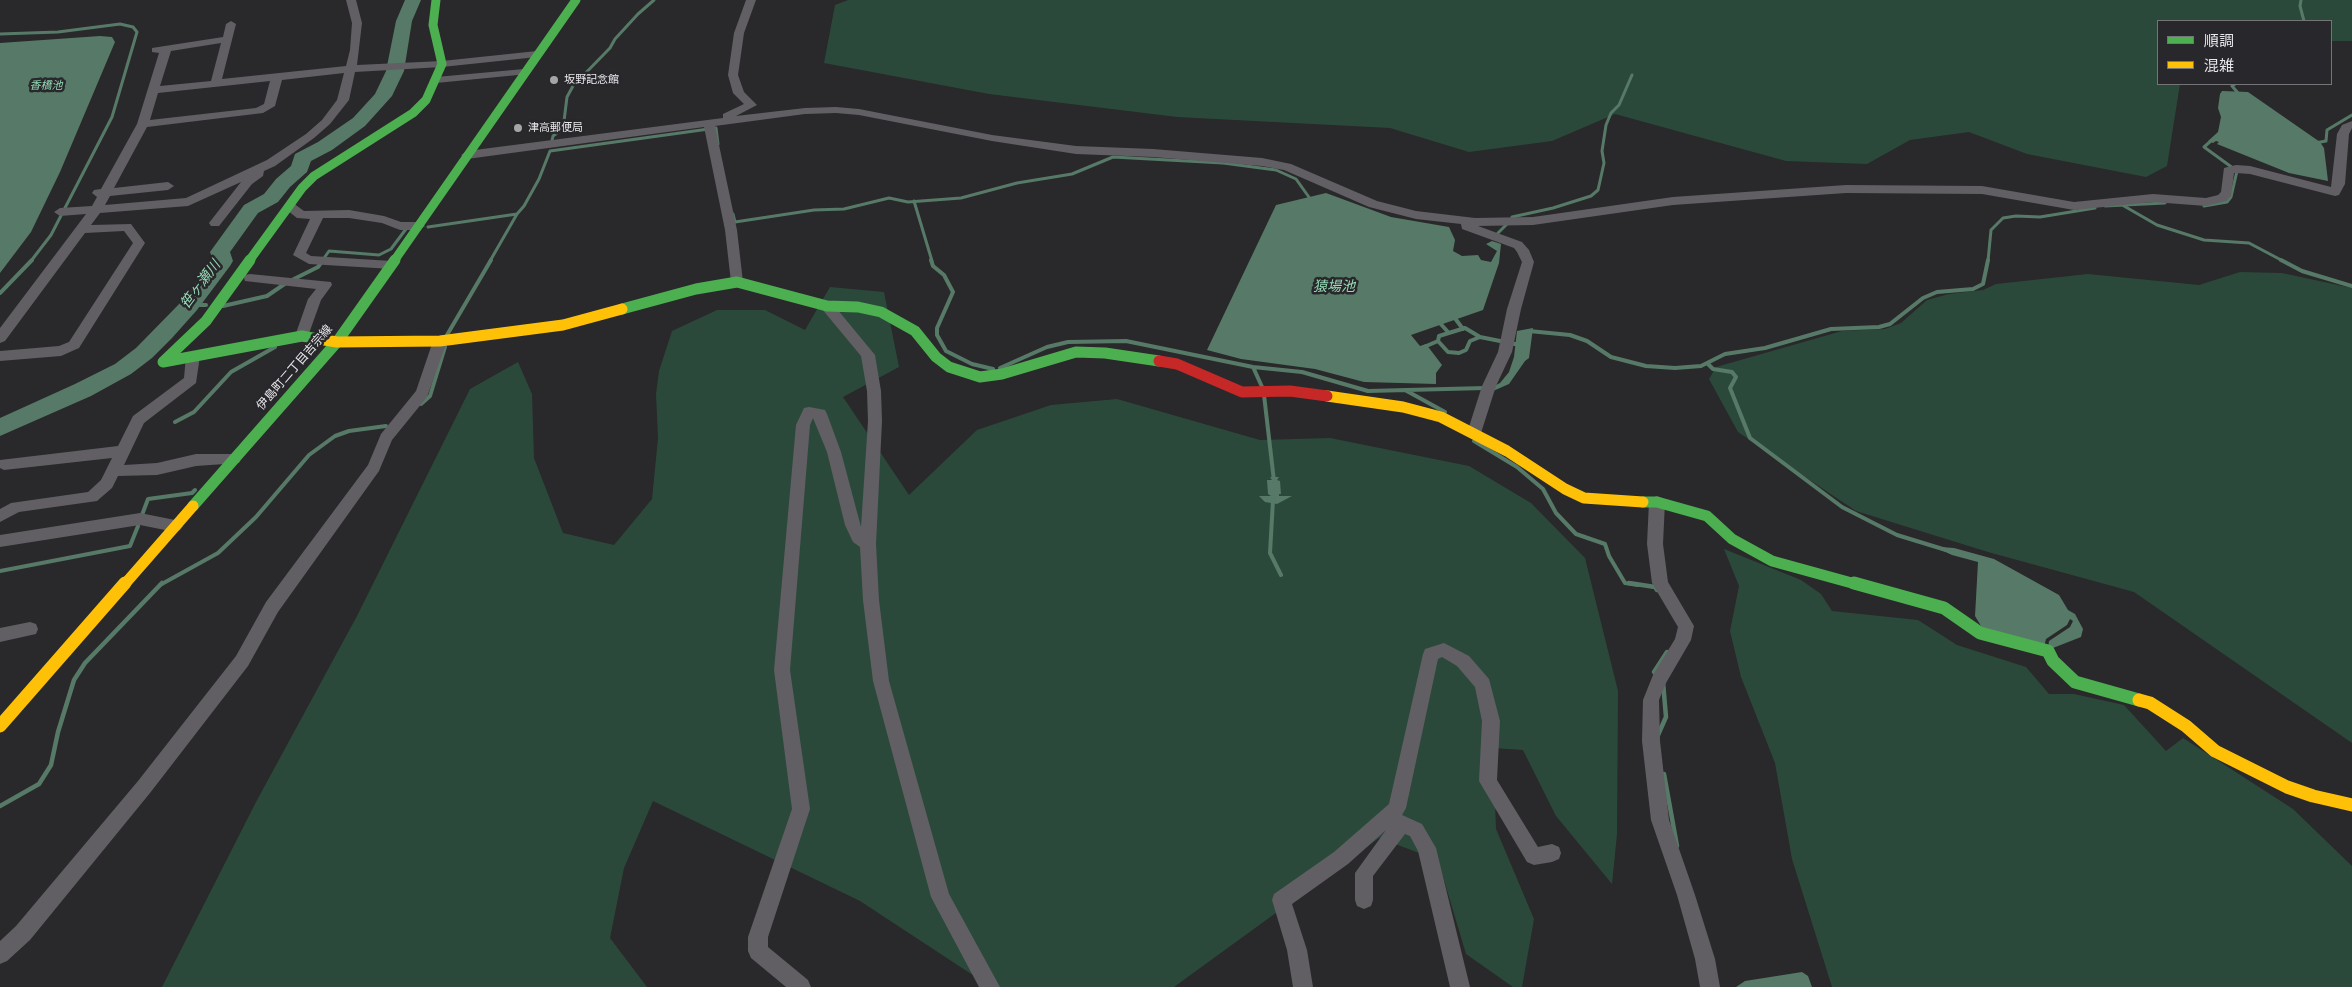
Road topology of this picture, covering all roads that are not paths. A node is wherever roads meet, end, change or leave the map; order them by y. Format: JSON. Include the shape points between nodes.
{"nodes":[{"id":1,"x":351,"y":0,"type":"edge"},
{"id":2,"x":436,"y":0,"type":"edge"},
{"id":3,"x":576,"y":0,"type":"edge"},
{"id":4,"x":751,"y":0,"type":"edge"},
{"id":5,"x":231,"y":24,"type":"dead end"},
{"id":6,"x":227,"y":40,"type":"junction"},
{"id":7,"x":537,"y":54,"type":"junction"},
{"id":8,"x":442,"y":64,"type":"junction"},
{"id":9,"x":354,"y":68,"type":"junction"},
{"id":10,"x":326,"y":71,"type":"junction"},
{"id":11,"x":524,"y":72,"type":"junction"},
{"id":12,"x":277,"y":76,"type":"junction"},
{"id":13,"x":436,"y":80,"type":"junction"},
{"id":14,"x":216,"y":83,"type":"junction"},
{"id":15,"x":320,"y":85,"type":"dead end"},
{"id":16,"x":154,"y":90,"type":"junction"},
{"id":17,"x":723,"y":122,"type":"junction"},
{"id":18,"x":143,"y":124,"type":"junction"},
{"id":19,"x":2352,"y":124,"type":"edge"},
{"id":20,"x":710,"y":127,"type":"junction"},
{"id":21,"x":467,"y":155,"type":"junction"},
{"id":22,"x":271,"y":162,"type":"junction"},
{"id":23,"x":168,"y":186,"type":"dead end"},
{"id":24,"x":101,"y":193,"type":"junction"},
{"id":25,"x":289,"y":207,"type":"junction"},
{"id":26,"x":97,"y":208,"type":"junction"},
{"id":27,"x":62,"y":212,"type":"dead end"},
{"id":28,"x":318,"y":214,"type":"junction"},
{"id":29,"x":1456,"y":220,"type":"junction"},
{"id":30,"x":215,"y":223,"type":"dead end"},
{"id":31,"x":419,"y":226,"type":"junction"},
{"id":32,"x":81,"y":229,"type":"junction"},
{"id":33,"x":392,"y":264,"type":"junction"},
{"id":34,"x":250,"y":278,"type":"dead end"},
{"id":35,"x":737,"y":282,"type":"junction"},
{"id":36,"x":827,"y":306,"type":"junction"},
{"id":37,"x":302,"y":336,"type":"junction"},
{"id":38,"x":0,"y":338,"type":"edge"},
{"id":39,"x":440,"y":341,"type":"junction"},
{"id":40,"x":337,"y":342,"type":"junction"},
{"id":41,"x":0,"y":356,"type":"edge"},
{"id":42,"x":193,"y":356,"type":"junction"},
{"id":43,"x":1467,"y":430,"type":"junction"},
{"id":44,"x":123,"y":451,"type":"junction"},
{"id":45,"x":234,"y":459,"type":"junction"},
{"id":46,"x":4,"y":464,"type":"dead end"},
{"id":47,"x":113,"y":472,"type":"junction"},
{"id":48,"x":1656,"y":502,"type":"junction"},
{"id":49,"x":0,"y":516,"type":"edge"},
{"id":50,"x":175,"y":526,"type":"junction"},
{"id":51,"x":0,"y":541,"type":"edge"},
{"id":52,"x":868,"y":544,"type":"junction"},
{"id":53,"x":30,"y":629,"type":"dead end"},
{"id":54,"x":0,"y":635,"type":"edge"},
{"id":55,"x":4,"y":717,"type":"edge"},
{"id":56,"x":2352,"y":805,"type":"edge"},
{"id":57,"x":1552,"y":853,"type":"dead end"},
{"id":58,"x":1364,"y":900,"type":"dead end"},
{"id":59,"x":0,"y":954,"type":"edge"},
{"id":60,"x":801,"y":987,"type":"edge"},
{"id":61,"x":990,"y":987,"type":"edge"},
{"id":62,"x":1303,"y":987,"type":"edge"},
{"id":63,"x":1460,"y":987,"type":"edge"},
{"id":64,"x":1710,"y":987,"type":"edge"}],
"edges":[{"from":1,"to":9,"type":"street","via":[[357,23]]},
{"from":2,"to":8,"type":"street","via":[[433,25]]},
{"from":3,"to":7,"type":"street","name":"伊島町二丁目吉宗線"},
{"from":4,"to":17,"type":"street","via":[[739,33],[732,76],[739,93],[751,105],[726,117]]},
{"from":5,"to":6,"type":"street"},
{"from":6,"to":14,"type":"street"},
{"from":6,"to":16,"type":"street","via":[[160,49]]},
{"from":7,"to":8,"type":"street"},
{"from":7,"to":11,"type":"street","name":"伊島町二丁目吉宗線"},
{"from":8,"to":9,"type":"street"},
{"from":8,"to":13,"type":"street"},
{"from":9,"to":10,"type":"street"},
{"from":9,"to":22,"type":"street","via":[[343,100],[326,122]]},
{"from":10,"to":12,"type":"street"},
{"from":10,"to":15,"type":"street"},
{"from":11,"to":13,"type":"street"},
{"from":11,"to":21,"type":"street","name":"伊島町二丁目吉宗線"},
{"from":12,"to":14,"type":"street"},
{"from":12,"to":18,"type":"street","via":[[268,106],[259,112]]},
{"from":13,"to":25,"type":"street","via":[[426,100],[413,114],[314,176]]},
{"from":14,"to":16,"type":"street"},
{"from":16,"to":18,"type":"street"},
{"from":17,"to":20,"type":"street"},
{"from":17,"to":29,"type":"street","via":[[813,111],[847,111],[1076,150],[1262,162],[1287,168],[1391,210]]},
{"from":18,"to":24,"type":"street"},
{"from":19,"to":29,"type":"street","via":[[2343,134],[2339,184],[2335,192],[2250,170],[2233,170],[2228,171],[2226,193],[2216,201],[2206,202],[2153,198],[2074,206],[1982,190],[1846,189],[1673,201],[1532,221]]},
{"from":20,"to":21,"type":"street"},
{"from":20,"to":35,"type":"street","via":[[731,230]]},
{"from":21,"to":31,"type":"street","name":"伊島町二丁目吉宗線"},
{"from":22,"to":26,"type":"street","via":[[188,202]]},
{"from":22,"to":30,"type":"street","via":[[248,181]]},
{"from":23,"to":24,"type":"street"},
{"from":24,"to":26,"type":"street"},
{"from":25,"to":28,"type":"street","via":[[301,215]]},
{"from":25,"to":42,"type":"street","via":[[206,320],[163,362]]},
{"from":26,"to":27,"type":"street"},
{"from":26,"to":32,"type":"street"},
{"from":28,"to":31,"type":"street","via":[[364,216],[400,226]]},
{"from":28,"to":33,"type":"street","via":[[299,255],[309,260]]},
{"from":29,"to":43,"type":"street","via":[[1518,245],[1527,257],[1508,342]]},
{"from":31,"to":33,"type":"street","name":"伊島町二丁目吉宗線"},
{"from":32,"to":38,"type":"street"},
{"from":32,"to":41,"type":"street","via":[[127,227],[139,243],[74,345],[61,350]]},
{"from":33,"to":40,"type":"street","name":"伊島町二丁目吉宗線"},
{"from":34,"to":37,"type":"street","via":[[326,285],[315,299]]},
{"from":35,"to":36,"type":"street"},
{"from":35,"to":39,"type":"street","via":[[696,289],[563,325]]},
{"from":36,"to":43,"type":"street","via":[[881,312],[915,331],[936,357],[949,367],[980,377],[1002,374],[1076,352],[1105,353],[1177,364],[1242,392],[1290,391],[1403,407],[1441,417]]},
{"from":36,"to":52,"type":"street","via":[[868,355],[875,421]]},
{"from":37,"to":40,"type":"street"},
{"from":37,"to":42,"type":"street"},
{"from":39,"to":40,"type":"street"},
{"from":39,"to":59,"type":"street","via":[[422,393],[386,438],[374,467],[272,607],[236,668],[138,794],[23,933]]},
{"from":40,"to":45,"type":"street","name":"伊島町二丁目吉宗線"},
{"from":42,"to":44,"type":"street","via":[[191,380],[138,420]]},
{"from":43,"to":48,"type":"street","via":[[1584,498]]},
{"from":44,"to":46,"type":"street"},
{"from":44,"to":47,"type":"street"},
{"from":45,"to":47,"type":"street","via":[[196,460],[157,469]]},
{"from":45,"to":50,"type":"street","name":"伊島町二丁目吉宗線"},
{"from":47,"to":49,"type":"street","via":[[107,484],[92,497],[16,507]]},
{"from":48,"to":56,"type":"street","via":[[1707,516],[1732,539],[1772,561],[1944,608],[1980,633],[2048,651],[2053,662],[2075,682],[2150,703],[2186,726],[2214,751],[2288,787]]},
{"from":48,"to":64,"type":"street","via":[[1654,544],[1660,583],[1686,626],[1684,640],[1660,678],[1651,700],[1651,741],[1660,820],[1686,895]]},
{"from":50,"to":51,"type":"street","via":[[140,519]]},
{"from":50,"to":55,"type":"street","name":"伊島町二丁目吉宗線"},
{"from":52,"to":60,"type":"street","via":[[858,538],[853,525],[834,452],[820,414],[808,412],[803,425],[782,670],[801,809],[758,937],[758,950]]},
{"from":52,"to":61,"type":"street","via":[[881,681],[940,897]]},
{"from":53,"to":54,"type":"street"},
{"from":57,"to":62,"type":"street","via":[[1534,856],[1488,781],[1491,721],[1483,684],[1463,661],[1444,650],[1431,654],[1398,808],[1341,858],[1281,900],[1297,950]]},
{"from":58,"to":63,"type":"street","via":[[1364,873],[1402,823],[1416,830],[1427,848]]}]}
